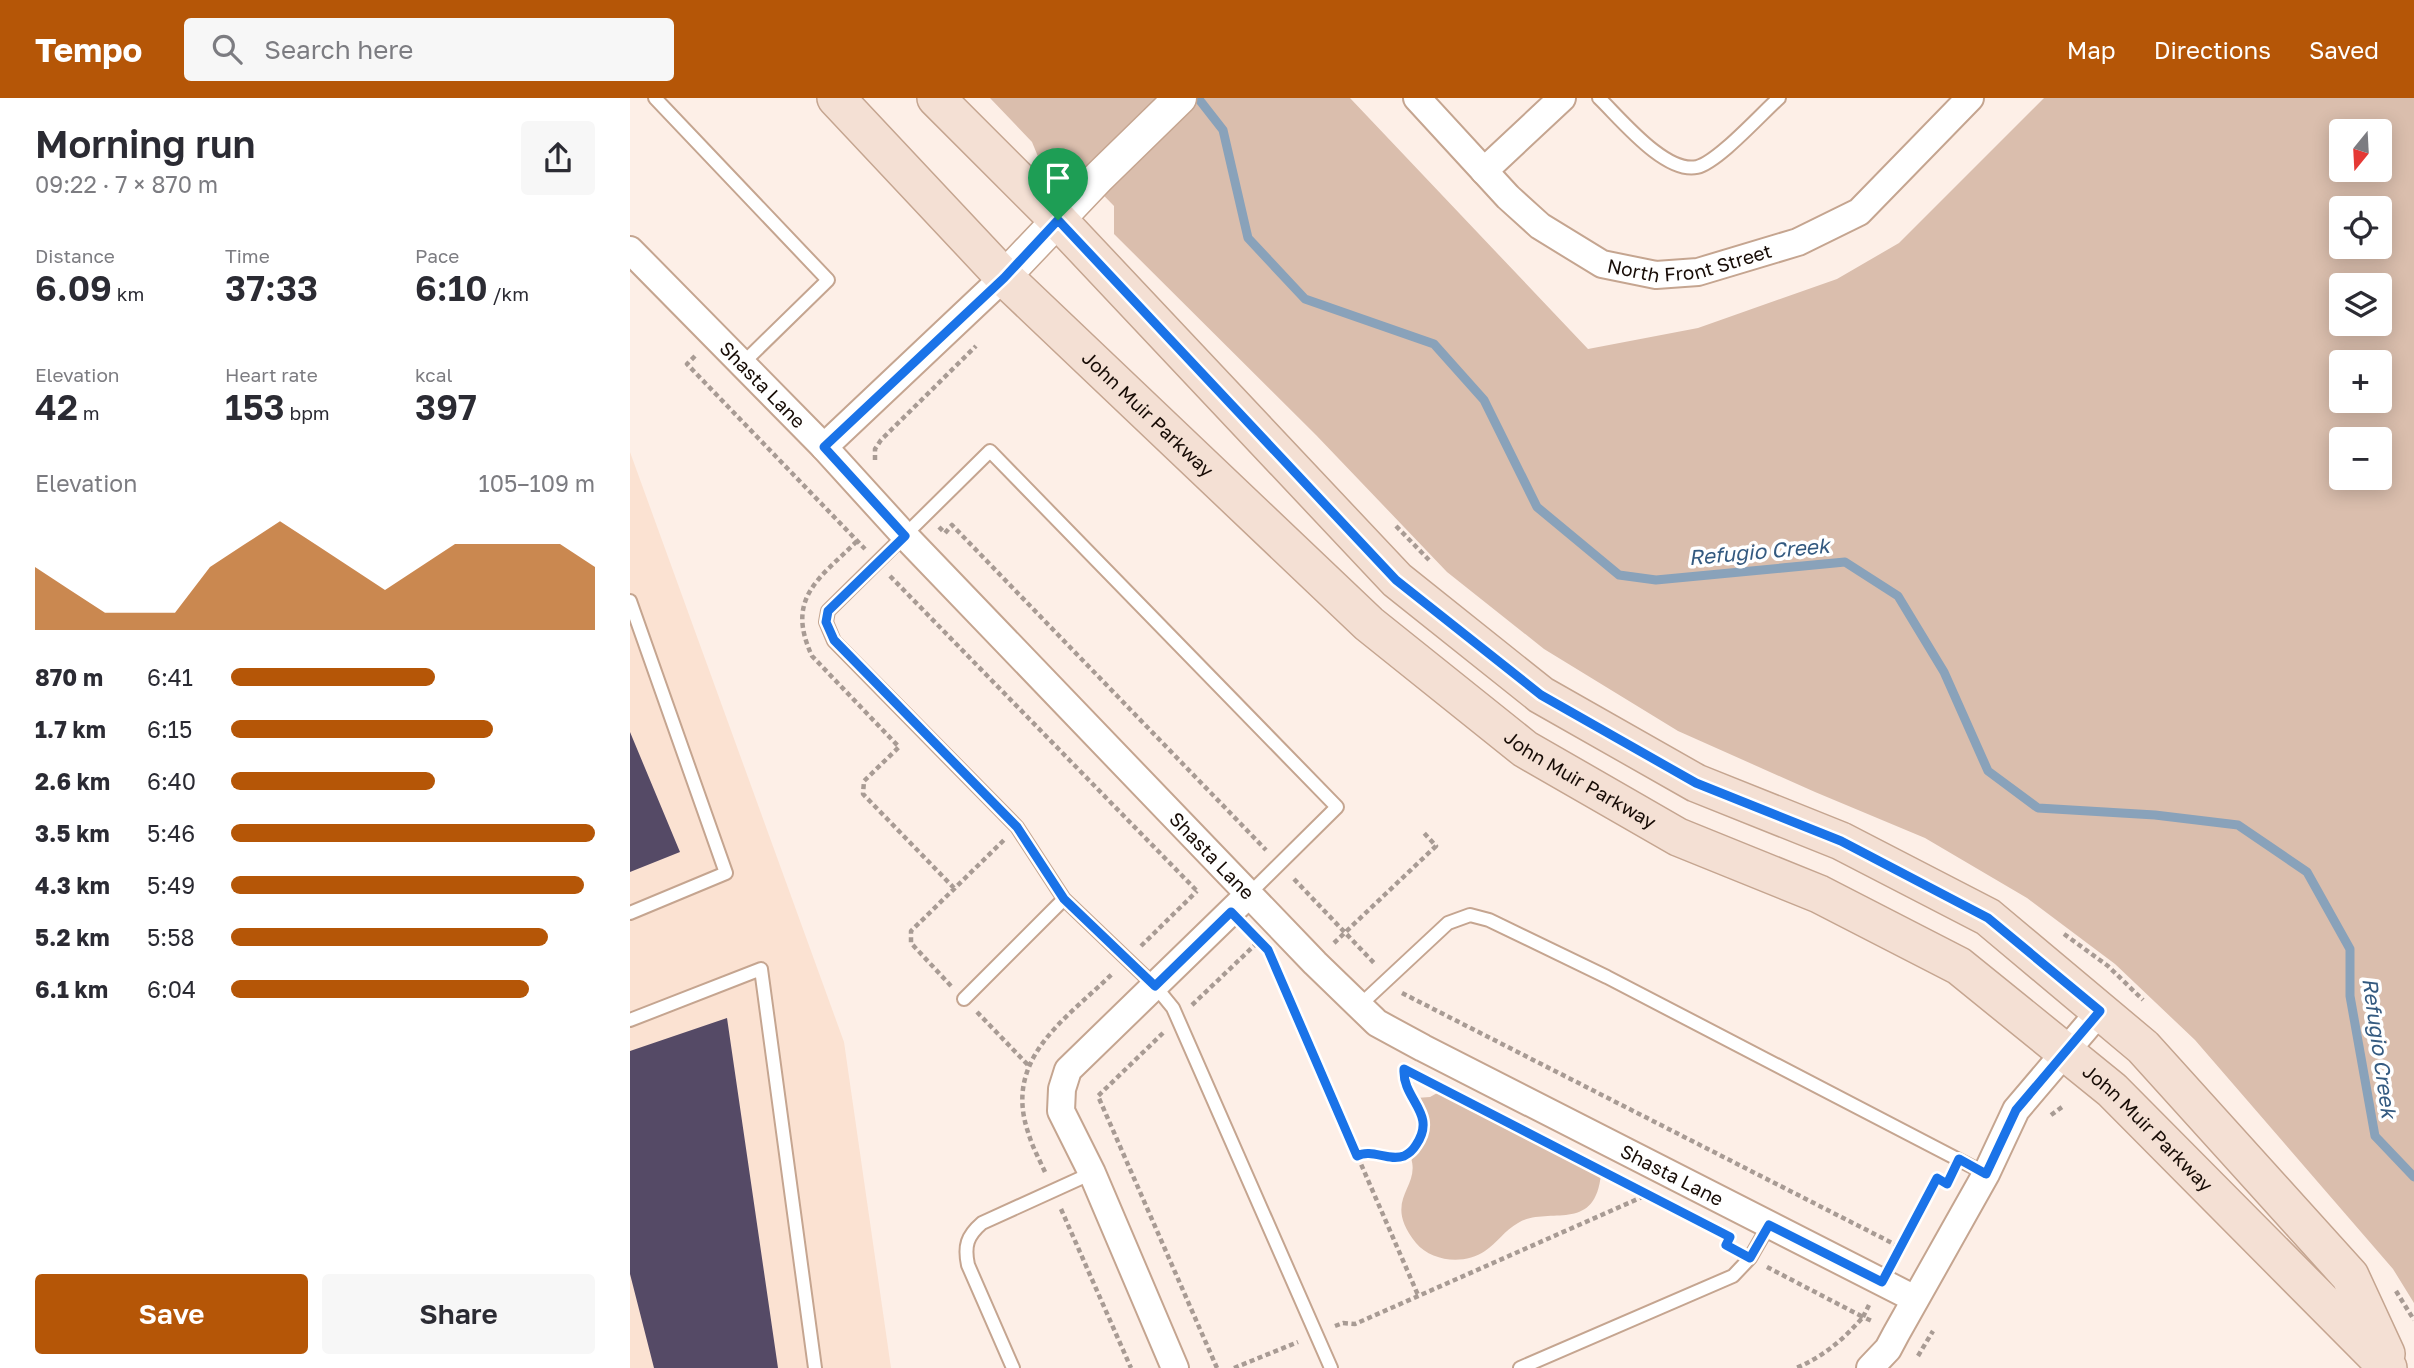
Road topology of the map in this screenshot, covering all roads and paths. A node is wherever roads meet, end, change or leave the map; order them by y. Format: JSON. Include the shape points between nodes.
{"nodes":[{"id":1,"x":656,"y":98,"type":"edge"},
{"id":2,"x":836,"y":98,"type":"edge"},
{"id":3,"x":936,"y":98,"type":"edge"},
{"id":4,"x":1180,"y":98,"type":"edge"},
{"id":5,"x":1417,"y":98,"type":"edge"},
{"id":6,"x":1562,"y":98,"type":"edge"},
{"id":7,"x":1599,"y":98,"type":"edge"},
{"id":8,"x":1779,"y":98,"type":"edge"},
{"id":9,"x":1970,"y":98,"type":"edge"},
{"id":10,"x":1484,"y":171,"type":"junction"},
{"id":11,"x":1058,"y":220,"type":"junction"},
{"id":12,"x":630,"y":250,"type":"edge"},
{"id":13,"x":1004,"y":278,"type":"junction"},
{"id":14,"x":716,"y":338,"type":"junction"},
{"id":15,"x":742,"y":364,"type":"junction"},
{"id":16,"x":824,"y":447,"type":"junction"},
{"id":17,"x":1391,"y":521,"type":"dead end"},
{"id":18,"x":905,"y":536,"type":"junction"},
{"id":19,"x":857,"y":541,"type":"junction"},
{"id":20,"x":1430,"y":561,"type":"dead end"},
{"id":21,"x":877,"y":562,"type":"junction"},
{"id":22,"x":630,"y":601,"type":"edge"},
{"id":23,"x":1017,"y":827,"type":"junction"},
{"id":24,"x":1424,"y":833,"type":"dead end"},
{"id":25,"x":954,"y":888,"type":"junction"},
{"id":26,"x":1197,"y":891,"type":"junction"},
{"id":27,"x":1064,"y":899,"type":"junction"},
{"id":28,"x":1240,"y":903,"type":"junction"},
{"id":29,"x":630,"y":913,"type":"edge"},
{"id":30,"x":2054,"y":927,"type":"dead end"},
{"id":31,"x":1275,"y":958,"type":"dead end"},
{"id":32,"x":1127,"y":959,"type":"junction"},
{"id":33,"x":1315,"y":963,"type":"junction"},
{"id":34,"x":1155,"y":986,"type":"junction"},
{"id":35,"x":964,"y":999,"type":"junction"},
{"id":36,"x":2147,"y":1003,"type":"dead end"},
{"id":37,"x":1359,"y":1006,"type":"junction"},
{"id":38,"x":2100,"y":1011,"type":"junction"},
{"id":39,"x":1178,"y":1019,"type":"junction"},
{"id":40,"x":630,"y":1020,"type":"edge"},
{"id":41,"x":2064,"y":1051,"type":"junction"},
{"id":42,"x":1028,"y":1065,"type":"junction"},
{"id":43,"x":1395,"y":1065,"type":"dead end"},
{"id":44,"x":1404,"y":1069,"type":"junction"},
{"id":45,"x":1416,"y":1075,"type":"dead end"},
{"id":46,"x":1357,"y":1156,"type":"junction"},
{"id":47,"x":1959,"y":1159,"type":"junction"},
{"id":48,"x":1092,"y":1173,"type":"junction"},
{"id":49,"x":1986,"y":1174,"type":"junction"},
{"id":50,"x":1637,"y":1188,"type":"dead end"},
{"id":51,"x":1054,"y":1191,"type":"junction"},
{"id":52,"x":1649,"y":1194,"type":"junction"},
{"id":53,"x":1661,"y":1200,"type":"dead end"},
{"id":54,"x":1769,"y":1225,"type":"junction"},
{"id":55,"x":1718,"y":1231,"type":"dead end"},
{"id":56,"x":1750,"y":1258,"type":"junction"},
{"id":57,"x":1882,"y":1282,"type":"junction"},
{"id":58,"x":2396,"y":1290,"type":"dead end"},
{"id":59,"x":1418,"y":1296,"type":"junction"},
{"id":60,"x":1915,"y":1299,"type":"junction"},
{"id":61,"x":1863,"y":1317,"type":"junction"},
{"id":62,"x":2414,"y":1321,"type":"edge"},
{"id":63,"x":1316,"y":1334,"type":"junction"},
{"id":64,"x":815,"y":1368,"type":"edge"},
{"id":65,"x":1013,"y":1368,"type":"edge"},
{"id":66,"x":1131,"y":1368,"type":"edge"},
{"id":67,"x":1175,"y":1368,"type":"edge"},
{"id":68,"x":1217,"y":1368,"type":"edge"},
{"id":69,"x":1234,"y":1368,"type":"edge"},
{"id":70,"x":1331,"y":1368,"type":"edge"},
{"id":71,"x":1520,"y":1368,"type":"edge"},
{"id":72,"x":1796,"y":1368,"type":"edge"},
{"id":73,"x":1870,"y":1368,"type":"edge"},
{"id":74,"x":2390,"y":1368,"type":"edge"}],
"edges":[{"from":1,"to":15,"type":"lane","via":[[828,280]]},
{"from":2,"to":13,"type":"main road","name":"John Muir Parkway"},
{"from":3,"to":11,"type":"main road","name":"John Muir Parkway"},
{"from":4,"to":11,"type":"street"},
{"from":5,"to":10,"type":"street","name":"North Front Street"},
{"from":6,"to":10,"type":"street"},
{"from":7,"to":8,"type":"lane","via":[[1659,156],[1676,165],[1696,167],[1714,158]]},
{"from":9,"to":10,"type":"street","name":"North Front Street","via":[[1859,212],[1797,242],[1698,272],[1656,275],[1602,264],[1540,226]]},
{"from":11,"to":13,"type":"street"},
{"from":11,"to":38,"type":"main road","name":"John Muir Parkway","via":[[1396,580],[1541,695],[1696,783],[1841,841],[1988,918]]},
{"from":12,"to":14,"type":"street","name":"Shasta Lane"},
{"from":13,"to":16,"type":"street"},
{"from":13,"to":41,"type":"main road","name":"John Muir Parkway","via":[[1369,624],[1525,749],[1678,837],[1819,894],[1959,965]]},
{"from":14,"to":15,"type":"street","name":"Shasta Lane"},
{"from":14,"to":19,"type":"path","via":[[687,365]]},
{"from":15,"to":16,"type":"street","name":"Shasta Lane"},
{"from":16,"to":18,"type":"street","name":"Shasta Lane"},
{"from":17,"to":20,"type":"path"},
{"from":18,"to":21,"type":"lane"},
{"from":18,"to":28,"type":"street","name":"Shasta Lane"},
{"from":18,"to":28,"type":"lane","via":[[989,451],[1337,807]]},
{"from":19,"to":21,"type":"path"},
{"from":19,"to":25,"type":"path","via":[[805,597],[804,640],[812,656],[899,747],[864,780],[863,794]]},
{"from":21,"to":23,"type":"lane","via":[[828,611],[826,622],[834,640]]},
{"from":21,"to":26,"type":"path"},
{"from":22,"to":29,"type":"lane","via":[[726,873]]},
{"from":23,"to":25,"type":"path"},
{"from":23,"to":27,"type":"lane"},
{"from":24,"to":33,"type":"path","via":[[1436,846]]},
{"from":25,"to":35,"type":"path","via":[[911,930],[911,943]]},
{"from":26,"to":28,"type":"path","via":[[1205,885]]},
{"from":26,"to":32,"type":"path"},
{"from":27,"to":32,"type":"lane"},
{"from":27,"to":35,"type":"lane"},
{"from":28,"to":33,"type":"street","name":"Shasta Lane"},
{"from":28,"to":34,"type":"street"},
{"from":30,"to":36,"type":"path"},
{"from":31,"to":33,"type":"path","via":[[1297,981]]},
{"from":32,"to":34,"type":"lane"},
{"from":32,"to":42,"type":"path","via":[[1040,1045]]},
{"from":33,"to":37,"type":"street","name":"Shasta Lane"},
{"from":34,"to":39,"type":"lane"},
{"from":34,"to":48,"type":"street","via":[[1068,1070],[1061,1111]]},
{"from":35,"to":42,"type":"path"},
{"from":37,"to":47,"type":"lane","via":[[1448,923],[1470,915],[1607,977]]},
{"from":37,"to":54,"type":"street","name":"Shasta Lane","via":[[1377,1023],[1423,1048]]},
{"from":38,"to":41,"type":"street"},
{"from":38,"to":74,"type":"main road","name":"John Muir Parkway","via":[[2143,1047],[2350,1276]]},
{"from":39,"to":46,"type":"path","via":[[1258,941],[1268,950]]},
{"from":39,"to":63,"type":"lane"},
{"from":39,"to":68,"type":"path","via":[[1098,1096]]},
{"from":40,"to":64,"type":"lane","via":[[761,969]]},
{"from":41,"to":49,"type":"street","via":[[2016,1110]]},
{"from":41,"to":74,"type":"main road","name":"John Muir Parkway","via":[[2112,1090]]},
{"from":42,"to":51,"type":"path","via":[[1023,1110]]},
{"from":43,"to":44,"type":"path"},
{"from":44,"to":45,"type":"path"},
{"from":44,"to":46,"type":"path","via":[[1406,1088],[1424,1124],[1422,1137],[1412,1152],[1403,1156],[1388,1158],[1364,1152]]},
{"from":46,"to":59,"type":"path"},
{"from":47,"to":49,"type":"lane"},
{"from":47,"to":57,"type":"path","via":[[1947,1184],[1937,1178]]},
{"from":48,"to":51,"type":"lane"},
{"from":48,"to":67,"type":"street"},
{"from":49,"to":60,"type":"street"},
{"from":50,"to":52,"type":"path"},
{"from":51,"to":65,"type":"lane","via":[[982,1223],[970,1234],[965,1250]]},
{"from":51,"to":66,"type":"path"},
{"from":52,"to":53,"type":"path"},
{"from":52,"to":59,"type":"path"},
{"from":54,"to":56,"type":"lane"},
{"from":54,"to":57,"type":"street","name":"Shasta Lane"},
{"from":55,"to":56,"type":"path","via":[[1730,1237],[1726,1245]]},
{"from":56,"to":61,"type":"path"},
{"from":56,"to":71,"type":"lane","via":[[1733,1276]]},
{"from":57,"to":60,"type":"street","name":"Shasta Lane"},
{"from":57,"to":61,"type":"path"},
{"from":58,"to":62,"type":"path"},
{"from":59,"to":63,"type":"path","via":[[1355,1324],[1343,1323]]},
{"from":60,"to":73,"type":"street","via":[[1888,1349]]},
{"from":61,"to":72,"type":"path","via":[[1845,1338]]},
{"from":63,"to":69,"type":"path"},
{"from":63,"to":70,"type":"lane"}]}
